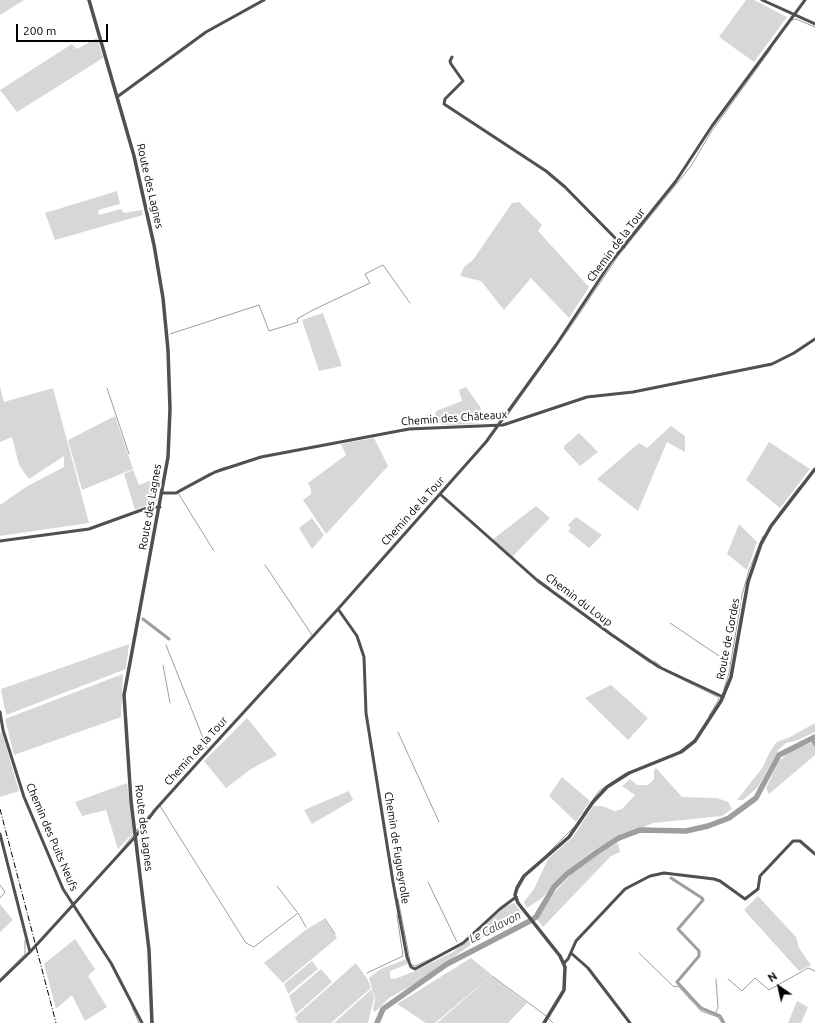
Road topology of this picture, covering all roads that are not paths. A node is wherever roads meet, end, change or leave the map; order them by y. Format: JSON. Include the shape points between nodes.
{"nodes":[{"id":1,"x":89,"y":0,"type":"edge"},
{"id":2,"x":264,"y":0,"type":"edge"},
{"id":3,"x":762,"y":0,"type":"edge"},
{"id":4,"x":804,"y":0,"type":"edge"},
{"id":5,"x":793,"y":15,"type":"junction"},
{"id":6,"x":815,"y":24,"type":"edge"},
{"id":7,"x":452,"y":57,"type":"dead end"},
{"id":8,"x":117,"y":97,"type":"junction"},
{"id":9,"x":624,"y":247,"type":"junction"},
{"id":10,"x":815,"y":339,"type":"edge"},
{"id":11,"x":497,"y":426,"type":"junction"},
{"id":12,"x":815,"y":469,"type":"edge"},
{"id":13,"x":162,"y":493,"type":"junction"},
{"id":14,"x":440,"y":494,"type":"junction"},
{"id":15,"x":160,"y":507,"type":"junction"},
{"id":16,"x":0,"y":541,"type":"edge"},
{"id":17,"x":338,"y":608,"type":"junction"},
{"id":18,"x":723,"y":697,"type":"junction"},
{"id":19,"x":0,"y":712,"type":"edge"},
{"id":20,"x":0,"y":834,"type":"edge"},
{"id":21,"x":136,"y":835,"type":"junction"},
{"id":22,"x":815,"y":854,"type":"edge"},
{"id":23,"x":516,"y":897,"type":"junction"},
{"id":24,"x":73,"y":905,"type":"junction"},
{"id":25,"x":30,"y":952,"type":"junction"},
{"id":26,"x":571,"y":953,"type":"junction"},
{"id":27,"x":564,"y":963,"type":"junction"},
{"id":28,"x":0,"y":981,"type":"edge"},
{"id":29,"x":142,"y":1023,"type":"edge"},
{"id":30,"x":152,"y":1023,"type":"edge"},
{"id":31,"x":544,"y":1023,"type":"edge"},
{"id":32,"x":630,"y":1023,"type":"edge"}],
"edges":[{"from":1,"to":8,"type":"street","name":"Route des Lagnes"},
{"from":2,"to":8,"type":"street","via":[[206,32]]},
{"from":3,"to":5,"type":"street"},
{"from":4,"to":5,"type":"street","name":"Chemin de la Tour"},
{"from":5,"to":6,"type":"street"},
{"from":5,"to":9,"type":"street","name":"Chemin de la Tour","via":[[712,126],[676,181]]},
{"from":7,"to":9,"type":"street","via":[[451,64],[463,81],[445,99],[444,104],[546,171]]},
{"from":8,"to":13,"type":"street","name":"Route des Lagnes","via":[[154,245],[165,314],[170,409],[168,457]]},
{"from":9,"to":11,"type":"street","name":"Chemin de la Tour"},
{"from":10,"to":11,"type":"street","name":"Chemin des Châteaux","via":[[772,364],[632,392],[587,397]]},
{"from":11,"to":13,"type":"street","name":"Chemin des Châteaux","via":[[409,429],[312,446],[234,465],[176,493]]},
{"from":11,"to":14,"type":"street","name":"Chemin de la Tour"},
{"from":12,"to":18,"type":"street","name":"Route de Gordes","via":[[772,526],[756,554],[742,607],[731,677]]},
{"from":13,"to":15,"type":"street","name":"Route des Lagnes"},
{"from":14,"to":17,"type":"street","name":"Chemin de la Tour"},
{"from":14,"to":18,"type":"street","name":"Chemin du Loup","via":[[533,576],[612,635],[659,667]]},
{"from":15,"to":16,"type":"street","via":[[147,508],[89,529]]},
{"from":15,"to":21,"type":"street","name":"Route des Lagnes","via":[[124,695],[129,787]]},
{"from":17,"to":21,"type":"street","name":"Chemin de la Tour","via":[[157,808]]},
{"from":17,"to":23,"type":"street","name":"Chemin de Fugueyrolle","via":[[357,636],[364,657],[366,713],[393,882],[411,967],[414,969],[458,947]]},
{"from":18,"to":23,"type":"street","name":"Route de Gordes","via":[[690,747],[617,779],[602,791],[569,837],[521,880]]},
{"from":19,"to":24,"type":"street","name":"Chemin des Puits Neufs","via":[[3,730],[24,797]]},
{"from":20,"to":25,"type":"street"},
{"from":21,"to":24,"type":"street","name":"Chemin de la Tour"},
{"from":21,"to":30,"type":"street","name":"Route des Lagnes","via":[[149,950]]},
{"from":22,"to":26,"type":"street","via":[[800,841],[793,841],[760,876],[758,889],[745,898],[714,879],[664,873],[650,876],[625,888],[576,941]]},
{"from":23,"to":27,"type":"street"},
{"from":24,"to":25,"type":"street","name":"Chemin de la Tour"},
{"from":24,"to":29,"type":"street","name":"Chemin des Puits Neufs","via":[[111,963]]},
{"from":25,"to":28,"type":"street","name":"Chemin de la Tour"},
{"from":26,"to":27,"type":"street"},
{"from":26,"to":32,"type":"street","via":[[588,968]]},
{"from":27,"to":31,"type":"street","via":[[564,990]]}]}
